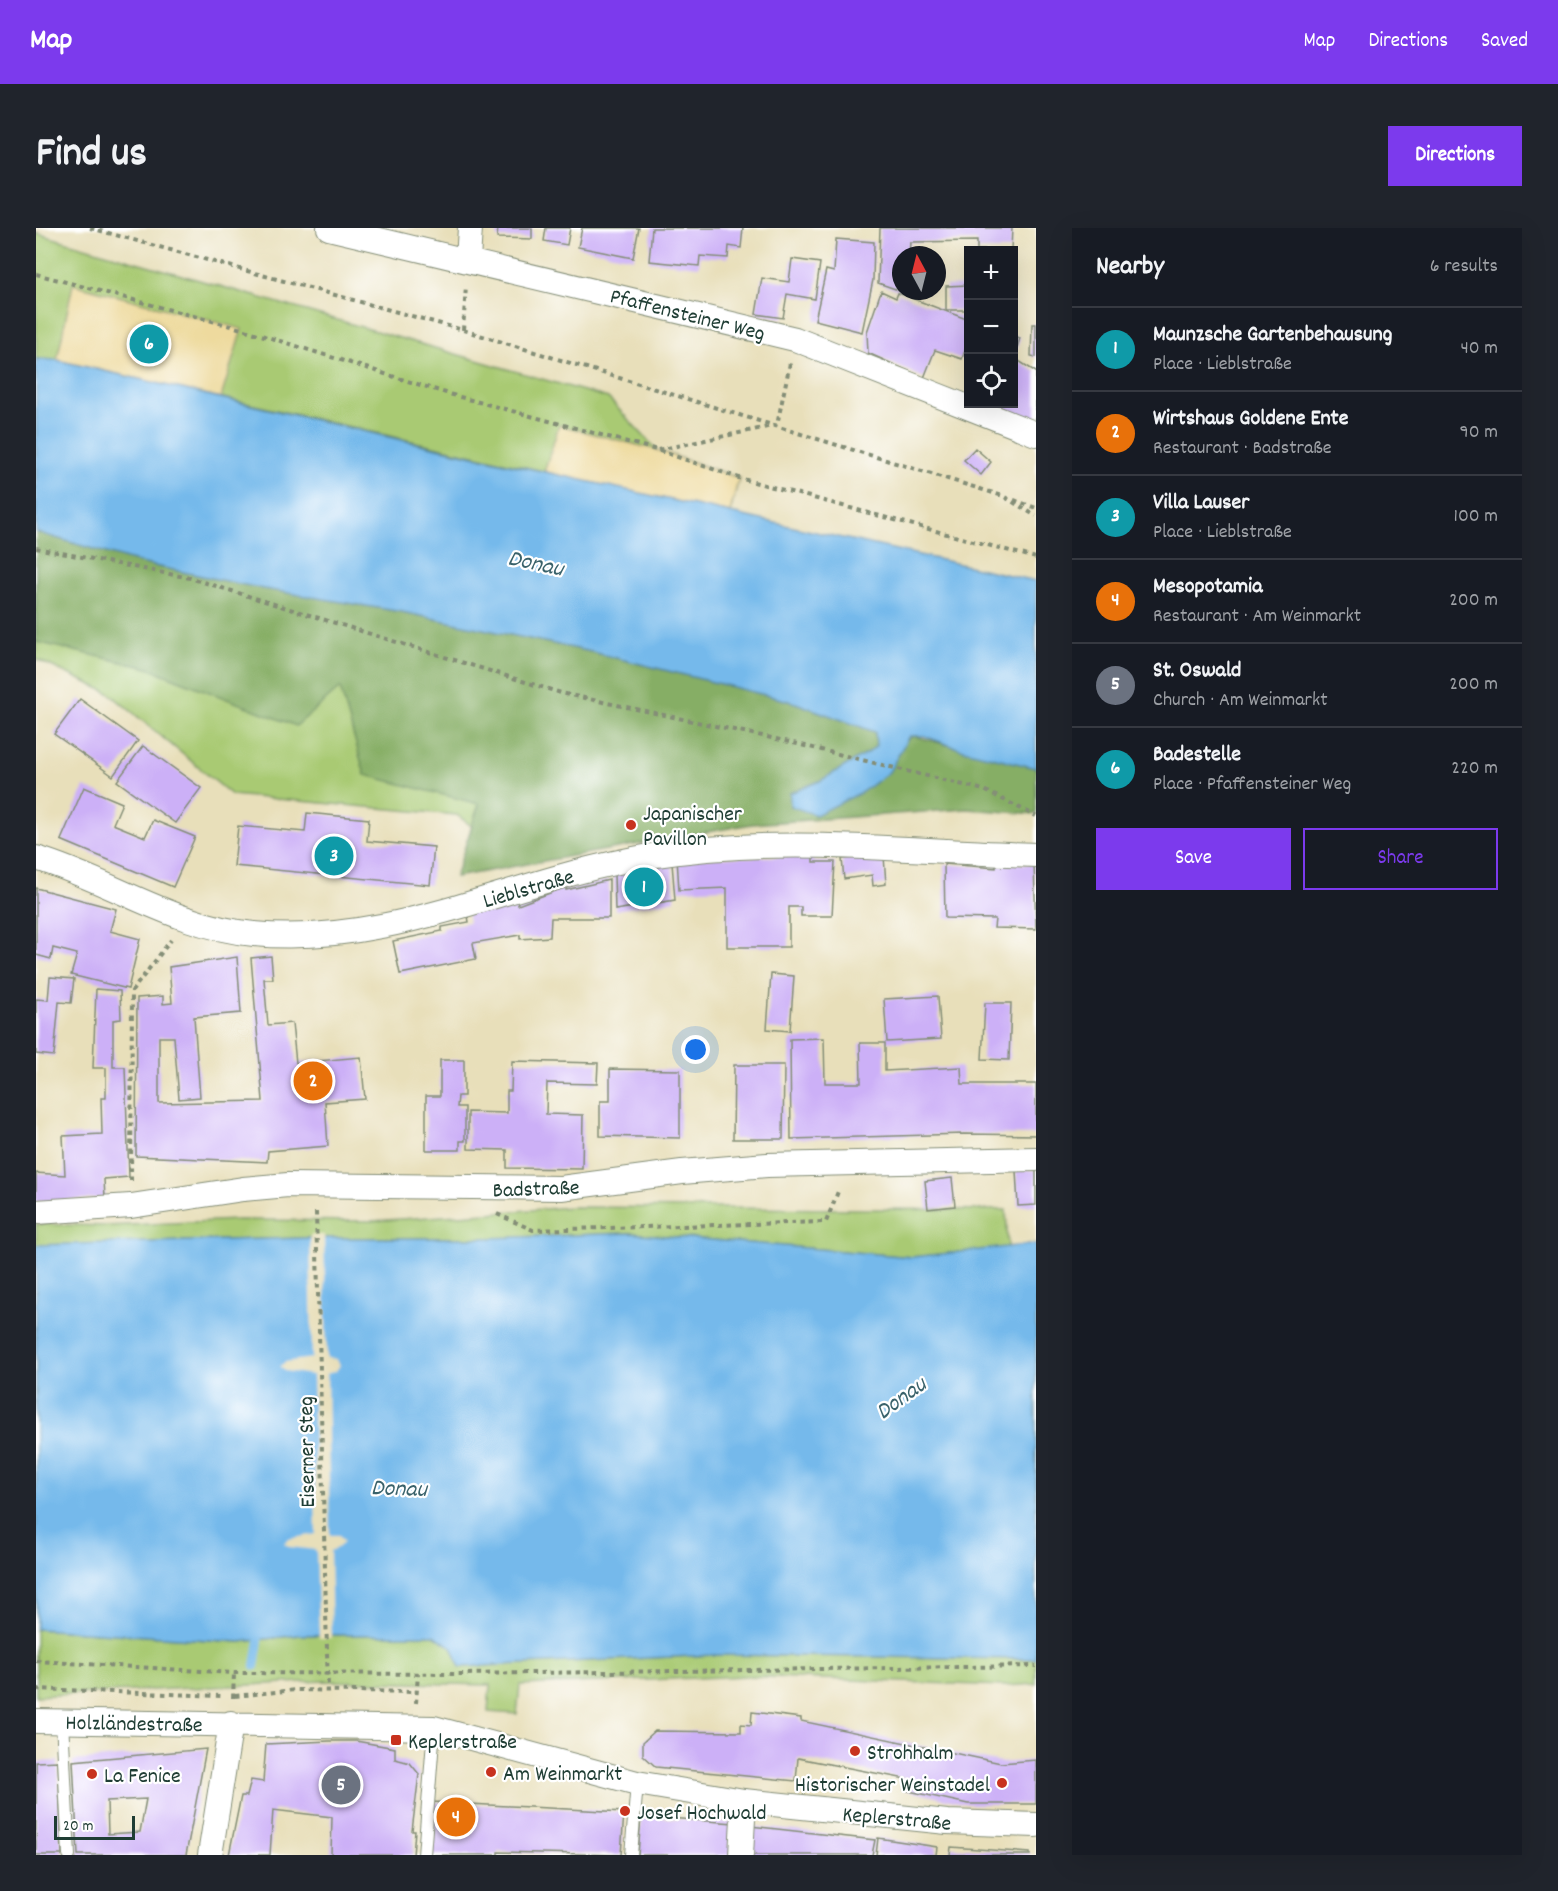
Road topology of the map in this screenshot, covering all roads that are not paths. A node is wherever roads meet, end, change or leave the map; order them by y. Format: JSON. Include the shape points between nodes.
{"nodes":[{"id":1,"x":329,"y":228,"type":"edge"},
{"id":2,"x":470,"y":228,"type":"edge"},
{"id":3,"x":468,"y":260,"type":"junction"},
{"id":4,"x":1036,"y":434,"type":"edge"},
{"id":5,"x":1036,"y":855,"type":"edge"},
{"id":6,"x":36,"y":858,"type":"edge"},
{"id":7,"x":1036,"y":1159,"type":"edge"},
{"id":8,"x":36,"y":1212,"type":"edge"},
{"id":9,"x":36,"y":1721,"type":"edge"},
{"id":10,"x":62,"y":1721,"type":"junction"},
{"id":11,"x":231,"y":1723,"type":"junction"},
{"id":12,"x":434,"y":1728,"type":"junction"},
{"id":13,"x":637,"y":1783,"type":"junction"},
{"id":14,"x":744,"y":1801,"type":"junction"},
{"id":15,"x":1036,"y":1825,"type":"edge"},
{"id":16,"x":69,"y":1855,"type":"edge"},
{"id":17,"x":210,"y":1855,"type":"edge"},
{"id":18,"x":424,"y":1855,"type":"edge"},
{"id":19,"x":631,"y":1855,"type":"edge"},
{"id":20,"x":741,"y":1855,"type":"edge"}],
"edges":[{"from":1,"to":3,"type":"street","name":"Pfaffensteiner Weg"},
{"from":2,"to":3,"type":"street"},
{"from":3,"to":4,"type":"street","name":"Pfaffensteiner Weg","via":[[795,339]]},
{"from":5,"to":6,"type":"street","name":"Lieblstraße","via":[[845,846],[734,846],[648,856],[428,917],[342,933],[285,936],[251,934],[186,920]]},
{"from":7,"to":8,"type":"street","name":"Badstraße","via":[[712,1169],[561,1188],[278,1186],[131,1206]]},
{"from":9,"to":10,"type":"street","name":"Holzländestraße"},
{"from":10,"to":11,"type":"street","name":"Holzländestraße"},
{"from":10,"to":16,"type":"lane"},
{"from":11,"to":12,"type":"street"},
{"from":11,"to":17,"type":"street"},
{"from":12,"to":13,"type":"street","name":"Keplerstraße"},
{"from":12,"to":18,"type":"lane"},
{"from":13,"to":14,"type":"street","name":"Keplerstraße"},
{"from":13,"to":19,"type":"lane"},
{"from":14,"to":15,"type":"street","name":"Keplerstraße","via":[[947,1822]]},
{"from":14,"to":20,"type":"street"}]}
